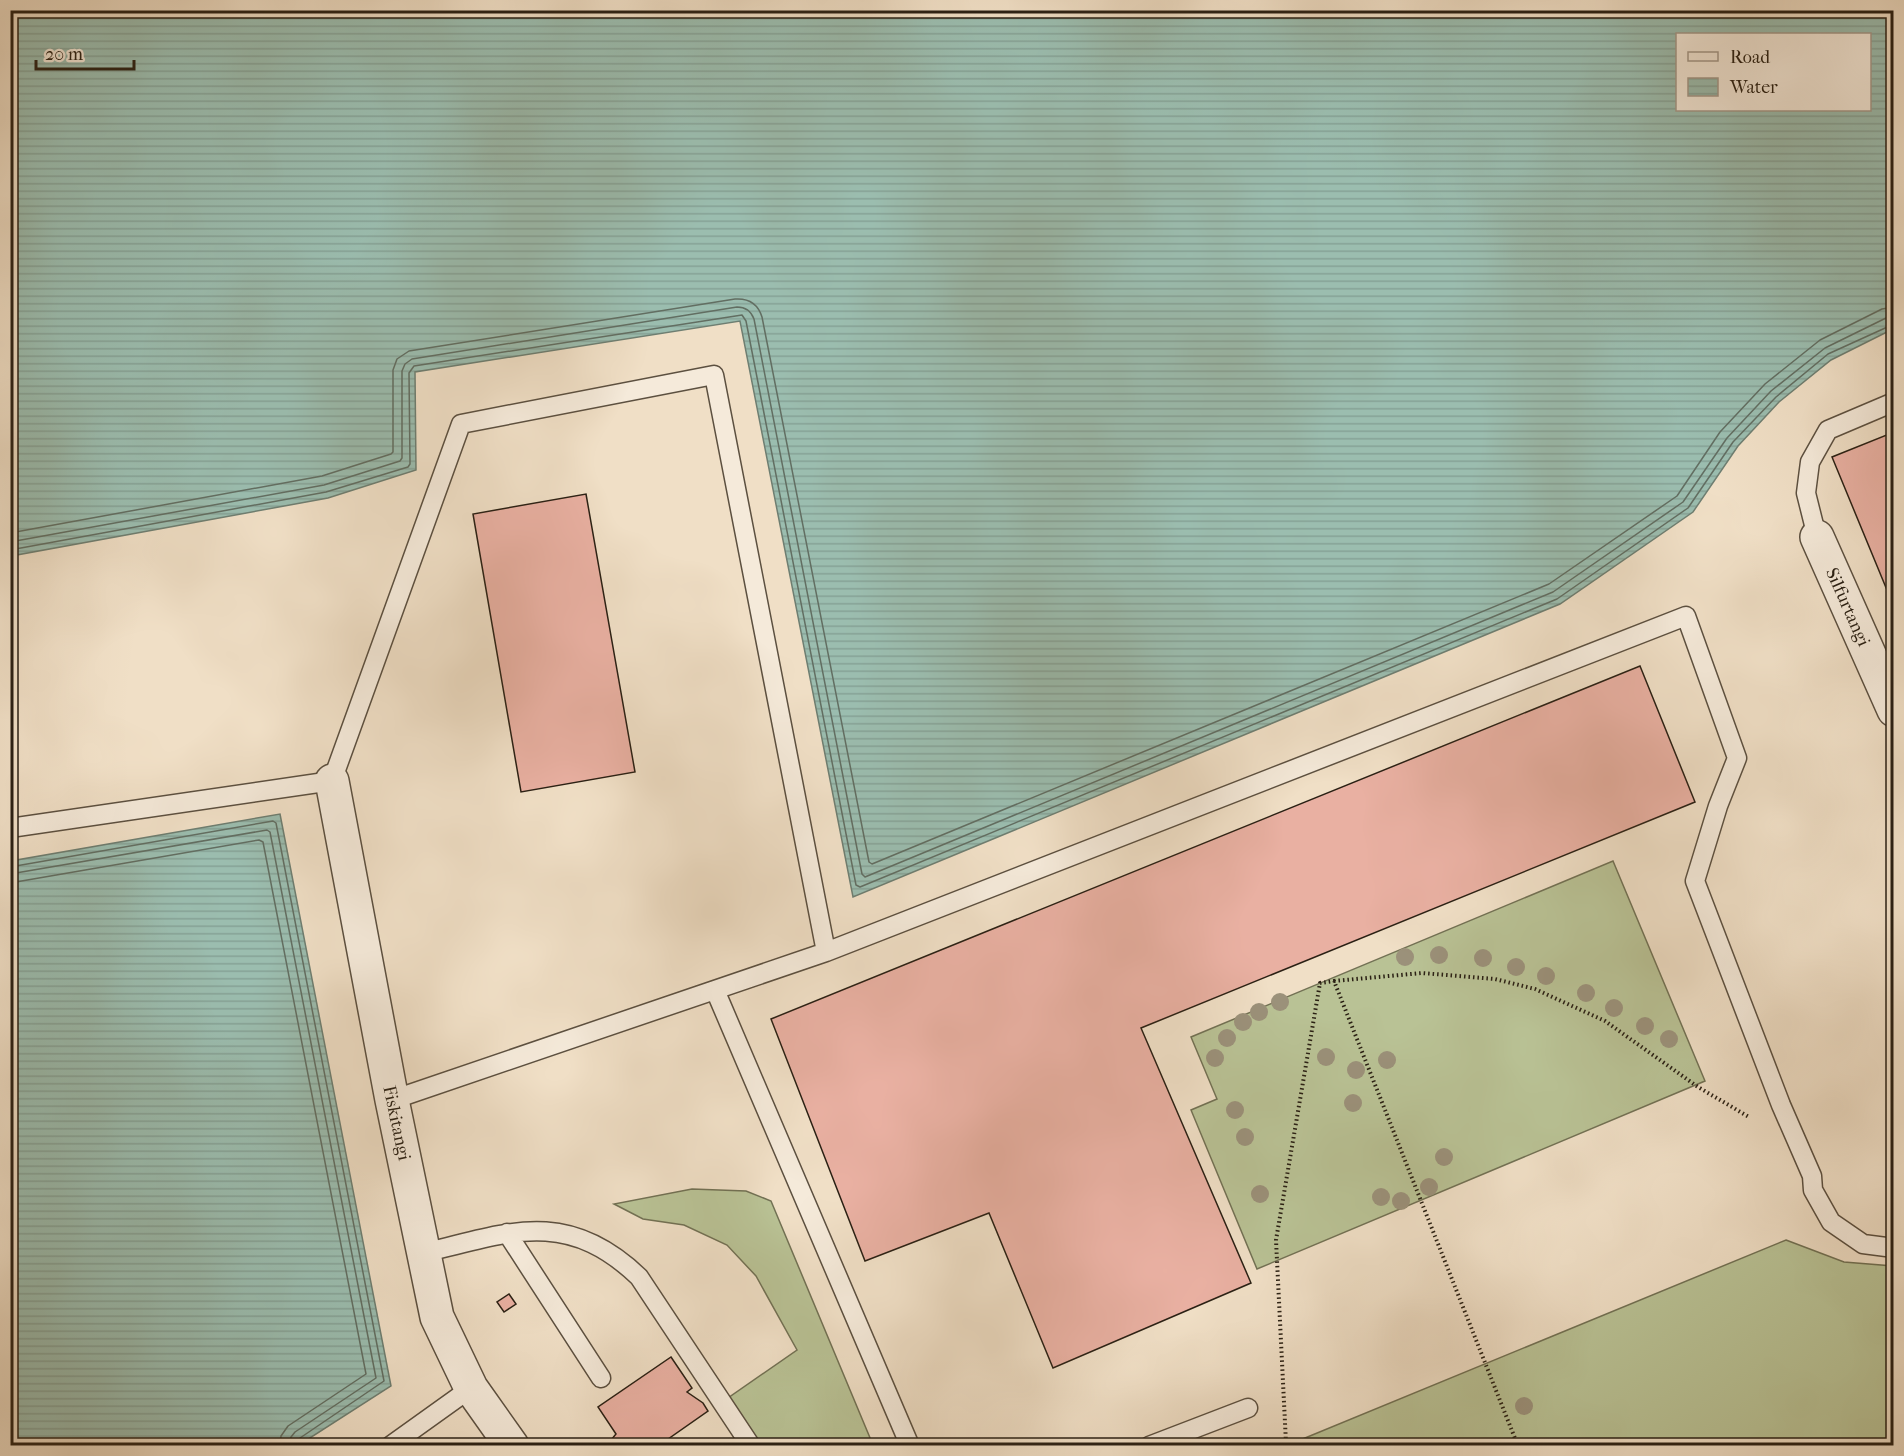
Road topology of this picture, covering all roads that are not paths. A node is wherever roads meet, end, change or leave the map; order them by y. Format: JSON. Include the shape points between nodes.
{"nodes":[{"id":1,"x":1893,"y":402,"type":"edge"},
{"id":2,"x":1817,"y":537,"type":"joint"},
{"id":3,"x":1893,"y":710,"type":"edge"},
{"id":4,"x":332,"y":781,"type":"junction"},
{"id":5,"x":10,"y":828,"type":"edge"},
{"id":6,"x":826,"y":952,"type":"junction"},
{"id":7,"x":715,"y":990,"type":"junction"},
{"id":8,"x":392,"y":1100,"type":"junction"},
{"id":9,"x":507,"y":1233,"type":"junction"},
{"id":10,"x":1893,"y":1248,"type":"edge"},
{"id":11,"x":424,"y":1253,"type":"junction"},
{"id":12,"x":601,"y":1378,"type":"dead end"},
{"id":13,"x":471,"y":1388,"type":"junction"},
{"id":14,"x":1248,"y":1408,"type":"dead end"},
{"id":15,"x":390,"y":1446,"type":"edge"},
{"id":16,"x":512,"y":1446,"type":"edge"},
{"id":17,"x":751,"y":1446,"type":"edge"},
{"id":18,"x":910,"y":1446,"type":"edge"},
{"id":19,"x":1149,"y":1446,"type":"edge"}],
"edges":[{"from":1,"to":2,"type":"lane","via":[[1828,430],[1810,462],[1806,493]]},
{"from":2,"to":3,"type":"street","name":"Silfurtangi"},
{"from":4,"to":5,"type":"lane"},
{"from":4,"to":6,"type":"lane","via":[[461,424],[714,375]]},
{"from":4,"to":8,"type":"street","name":"Fiskitangi"},
{"from":6,"to":7,"type":"lane"},
{"from":6,"to":10,"type":"lane","via":[[1686,616],[1737,758],[1695,881],[1781,1106],[1812,1176],[1813,1190],[1831,1222],[1839,1228],[1863,1244]]},
{"from":7,"to":8,"type":"lane"},
{"from":7,"to":18,"type":"lane"},
{"from":8,"to":11,"type":"street","name":"Fiskitangi"},
{"from":9,"to":11,"type":"lane"},
{"from":9,"to":12,"type":"lane"},
{"from":9,"to":17,"type":"lane","via":[[540,1230],[583,1239],[613,1255],[639,1277]]},
{"from":11,"to":13,"type":"street","name":"Fiskitangi","via":[[437,1317]]},
{"from":13,"to":15,"type":"lane"},
{"from":13,"to":16,"type":"street","name":"Fiskitangi"},
{"from":14,"to":19,"type":"lane"}]}
